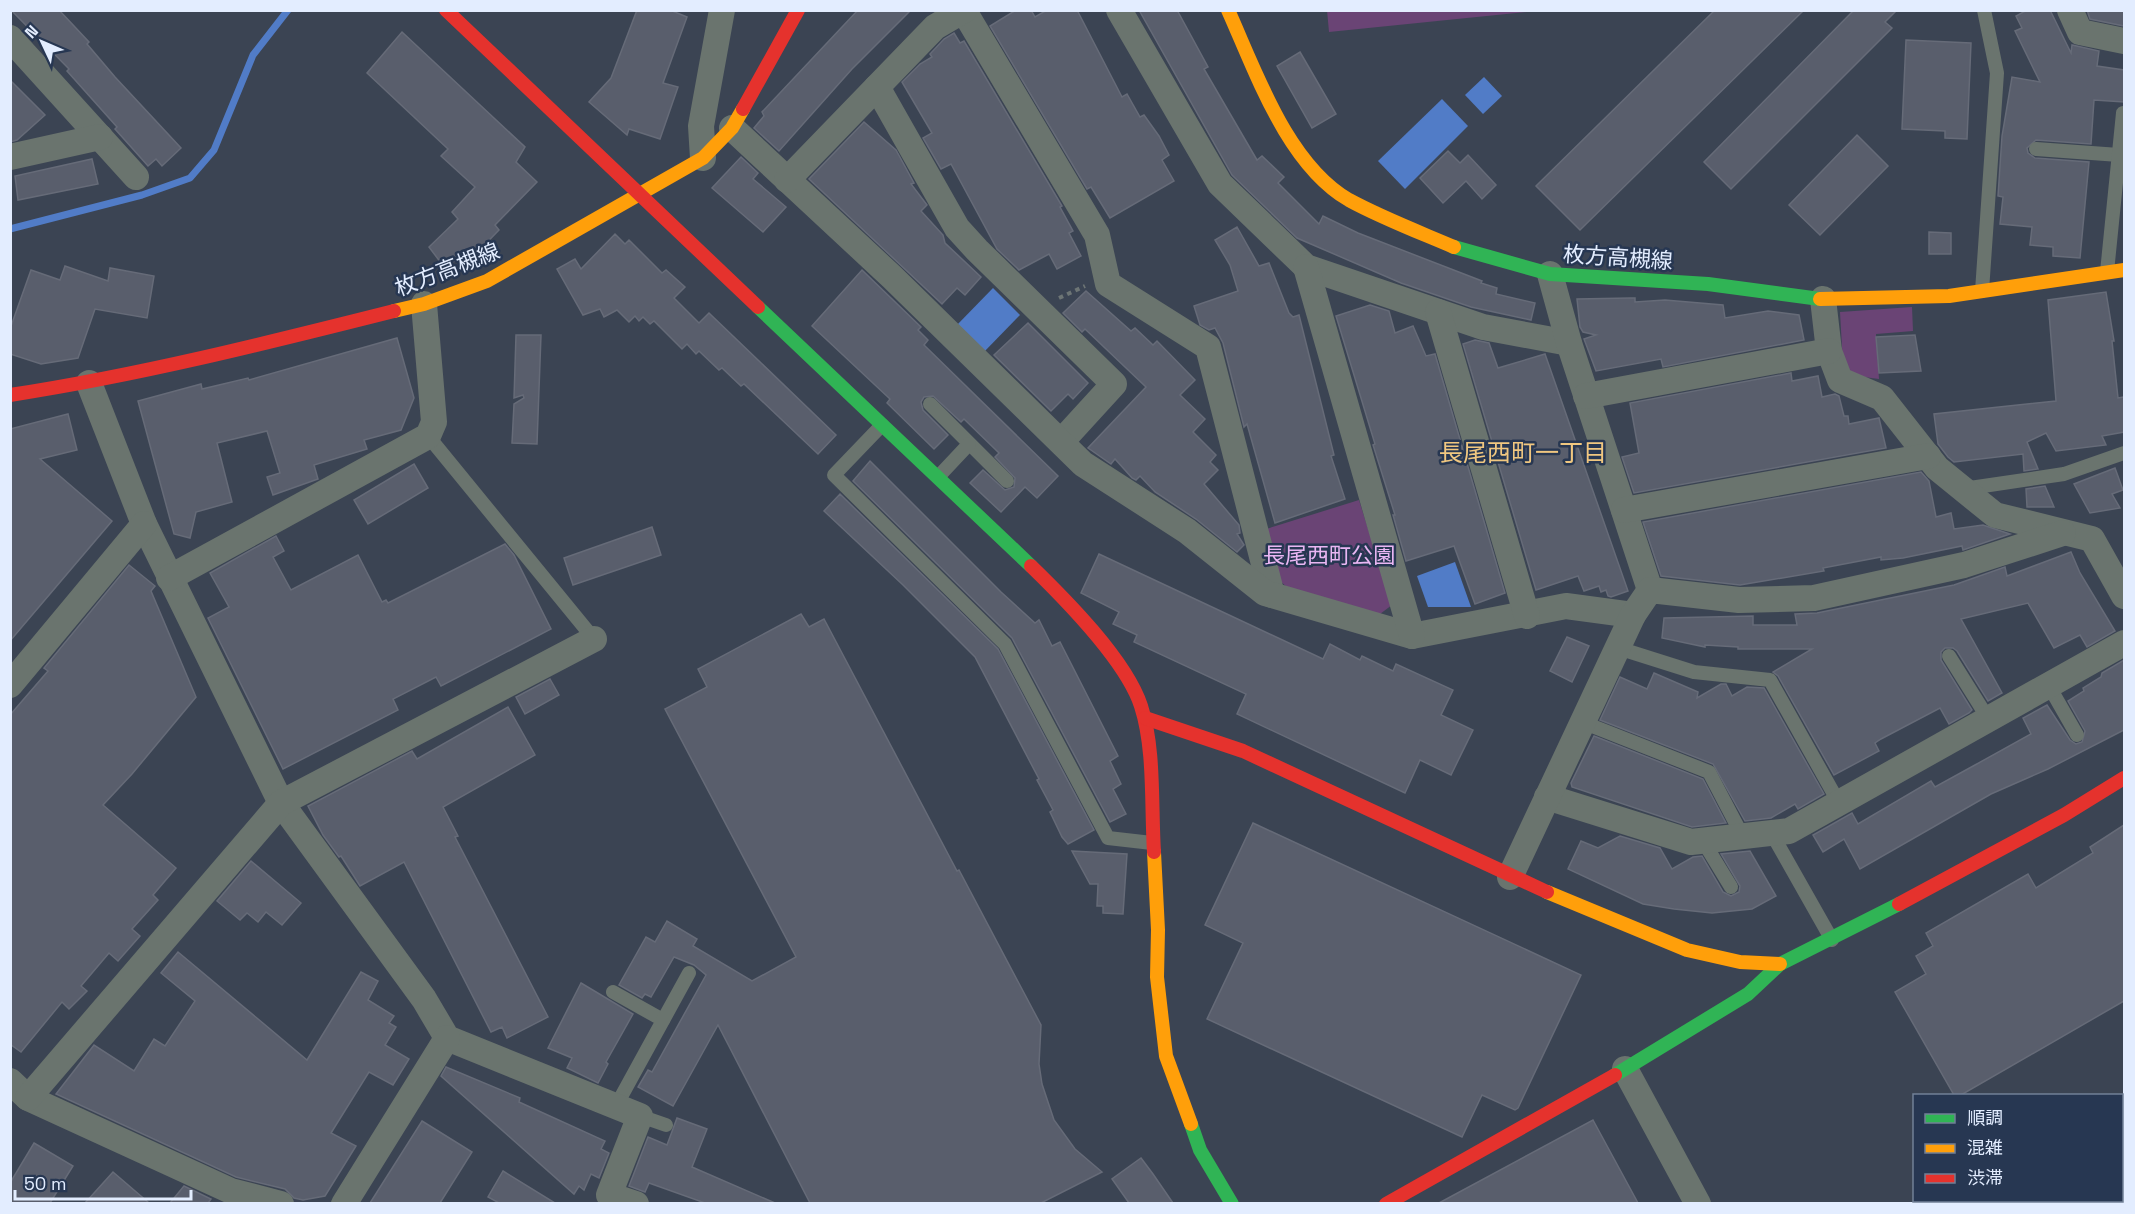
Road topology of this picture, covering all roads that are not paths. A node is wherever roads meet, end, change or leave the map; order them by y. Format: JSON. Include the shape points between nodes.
{"nodes":[{"id":1,"x":447,"y":10,"type":"edge"},
{"id":2,"x":722,"y":10,"type":"edge"},
{"id":3,"x":798,"y":10,"type":"edge"},
{"id":4,"x":1119,"y":10,"type":"edge"},
{"id":5,"x":1228,"y":10,"type":"edge"},
{"id":6,"x":1984,"y":10,"type":"edge"},
{"id":7,"x":2070,"y":10,"type":"edge"},
{"id":8,"x":964,"y":11,"type":"edge"},
{"id":9,"x":10,"y":38,"type":"edge"},
{"id":10,"x":2124,"y":41,"type":"edge"},
{"id":11,"x":877,"y":87,"type":"junction"},
{"id":12,"x":2122,"y":113,"type":"dead end"},
{"id":13,"x":732,"y":128,"type":"junction"},
{"id":14,"x":100,"y":137,"type":"junction"},
{"id":15,"x":2036,"y":149,"type":"dead end"},
{"id":16,"x":2118,"y":155,"type":"junction"},
{"id":17,"x":10,"y":157,"type":"edge"},
{"id":18,"x":703,"y":158,"type":"junction"},
{"id":19,"x":136,"y":177,"type":"dead end"},
{"id":20,"x":788,"y":180,"type":"junction"},
{"id":21,"x":639,"y":194,"type":"junction"},
{"id":22,"x":1306,"y":267,"type":"junction"},
{"id":23,"x":2124,"y":270,"type":"edge"},
{"id":24,"x":2107,"y":272,"type":"junction"},
{"id":25,"x":1550,"y":274,"type":"junction"},
{"id":26,"x":1982,"y":291,"type":"junction"},
{"id":27,"x":1823,"y":299,"type":"junction"},
{"id":28,"x":424,"y":304,"type":"junction"},
{"id":29,"x":1438,"y":312,"type":"junction"},
{"id":30,"x":1569,"y":343,"type":"junction"},
{"id":31,"x":1829,"y":351,"type":"junction"},
{"id":32,"x":89,"y":383,"type":"junction"},
{"id":33,"x":10,"y":395,"type":"edge"},
{"id":34,"x":1586,"y":396,"type":"junction"},
{"id":35,"x":930,"y":404,"type":"dead end"},
{"id":36,"x":882,"y":425,"type":"junction"},
{"id":37,"x":429,"y":436,"type":"junction"},
{"id":38,"x":1061,"y":442,"type":"junction"},
{"id":39,"x":969,"y":444,"type":"junction"},
{"id":40,"x":2124,"y":453,"type":"edge"},
{"id":41,"x":1928,"y":456,"type":"junction"},
{"id":42,"x":938,"y":477,"type":"junction"},
{"id":43,"x":1007,"y":482,"type":"dead end"},
{"id":44,"x":1963,"y":489,"type":"junction"},
{"id":45,"x":1624,"y":510,"type":"junction"},
{"id":46,"x":144,"y":524,"type":"junction"},
{"id":47,"x":2063,"y":533,"type":"junction"},
{"id":48,"x":2116,"y":564,"type":"edge"},
{"id":49,"x":169,"y":578,"type":"junction"},
{"id":50,"x":1650,"y":590,"type":"junction"},
{"id":51,"x":1272,"y":595,"type":"junction"},
{"id":52,"x":2124,"y":596,"type":"edge"},
{"id":53,"x":1634,"y":615,"type":"junction"},
{"id":54,"x":1527,"y":616,"type":"junction"},
{"id":55,"x":1412,"y":636,"type":"junction"},
{"id":56,"x":594,"y":639,"type":"joint"},
{"id":57,"x":2124,"y":644,"type":"edge"},
{"id":58,"x":1618,"y":648,"type":"junction"},
{"id":59,"x":1949,"y":656,"type":"dead end"},
{"id":60,"x":10,"y":685,"type":"edge"},
{"id":61,"x":2049,"y":686,"type":"junction"},
{"id":62,"x":1145,"y":718,"type":"junction"},
{"id":63,"x":1989,"y":720,"type":"junction"},
{"id":64,"x":1582,"y":722,"type":"junction"},
{"id":65,"x":2077,"y":735,"type":"dead end"},
{"id":66,"x":2124,"y":778,"type":"edge"},
{"id":67,"x":1547,"y":797,"type":"junction"},
{"id":68,"x":281,"y":803,"type":"junction"},
{"id":69,"x":1839,"y":803,"type":"junction"},
{"id":70,"x":1772,"y":834,"type":"junction"},
{"id":71,"x":1743,"y":837,"type":"junction"},
{"id":72,"x":1703,"y":841,"type":"junction"},
{"id":73,"x":1152,"y":843,"type":"junction"},
{"id":74,"x":1510,"y":877,"type":"junction"},
{"id":75,"x":1731,"y":887,"type":"dead end"},
{"id":76,"x":1832,"y":939,"type":"junction"},
{"id":77,"x":1780,"y":964,"type":"junction"},
{"id":78,"x":689,"y":973,"type":"dead end"},
{"id":79,"x":613,"y":992,"type":"dead end"},
{"id":80,"x":663,"y":1020,"type":"junction"},
{"id":81,"x":447,"y":1038,"type":"junction"},
{"id":82,"x":1625,"y":1070,"type":"junction"},
{"id":83,"x":19,"y":1089,"type":"edge"},
{"id":84,"x":616,"y":1106,"type":"junction"},
{"id":85,"x":640,"y":1116,"type":"junction"},
{"id":86,"x":666,"y":1125,"type":"dead end"},
{"id":87,"x":225,"y":1197,"type":"edge"},
{"id":88,"x":281,"y":1203,"type":"edge"},
{"id":89,"x":344,"y":1203,"type":"edge"},
{"id":90,"x":636,"y":1203,"type":"edge"},
{"id":91,"x":1232,"y":1203,"type":"edge"},
{"id":92,"x":1386,"y":1203,"type":"edge"},
{"id":93,"x":1698,"y":1203,"type":"edge"}],
"edges":[{"from":1,"to":21,"type":"street"},
{"from":2,"to":18,"type":"street","via":[[701,126]]},
{"from":3,"to":13,"type":"street","name":"枚方高槻線"},
{"from":4,"to":22,"type":"street","via":[[1220,184]]},
{"from":5,"to":25,"type":"street","name":"枚方高槻線","via":[[1266,94],[1307,165],[1348,198],[1462,251]]},
{"from":6,"to":26,"type":"lane","via":[[1997,73]]},
{"from":7,"to":10,"type":"street","via":[[2080,32]]},
{"from":8,"to":11,"type":"street","via":[[935,27]]},
{"from":8,"to":51,"type":"street","via":[[1097,235],[1108,284],[1208,347]]},
{"from":9,"to":14,"type":"street"},
{"from":11,"to":20,"type":"street"},
{"from":11,"to":38,"type":"street","via":[[957,228],[1114,384]]},
{"from":12,"to":16,"type":"lane"},
{"from":13,"to":18,"type":"street","name":"枚方高槻線"},
{"from":13,"to":20,"type":"street"},
{"from":14,"to":17,"type":"street"},
{"from":14,"to":19,"type":"street"},
{"from":15,"to":16,"type":"lane"},
{"from":16,"to":24,"type":"lane"},
{"from":18,"to":21,"type":"street","name":"枚方高槻線"},
{"from":20,"to":38,"type":"street"},
{"from":21,"to":28,"type":"street","name":"枚方高槻線","via":[[487,281]]},
{"from":21,"to":36,"type":"street"},
{"from":22,"to":29,"type":"street"},
{"from":22,"to":55,"type":"street"},
{"from":23,"to":24,"type":"street","name":"枚方高槻線"},
{"from":24,"to":26,"type":"street","name":"枚方高槻線"},
{"from":25,"to":27,"type":"street","name":"枚方高槻線","via":[[1708,284]]},
{"from":25,"to":30,"type":"street"},
{"from":26,"to":27,"type":"street","name":"枚方高槻線","via":[[1949,296]]},
{"from":27,"to":31,"type":"street"},
{"from":28,"to":32,"type":"street","name":"枚方高槻線"},
{"from":28,"to":37,"type":"street","via":[[434,423]]},
{"from":29,"to":30,"type":"street","via":[[1483,327]]},
{"from":29,"to":54,"type":"street"},
{"from":30,"to":34,"type":"street"},
{"from":31,"to":34,"type":"street"},
{"from":31,"to":41,"type":"street","via":[[1840,380],[1882,398]]},
{"from":32,"to":33,"type":"street","name":"枚方高槻線"},
{"from":32,"to":46,"type":"street"},
{"from":34,"to":45,"type":"street"},
{"from":35,"to":39,"type":"lane"},
{"from":36,"to":42,"type":"street"},
{"from":36,"to":73,"type":"lane","via":[[834,475],[1005,644],[1108,838]]},
{"from":37,"to":49,"type":"street"},
{"from":37,"to":56,"type":"lane"},
{"from":38,"to":51,"type":"street","via":[[1083,464],[1187,531]]},
{"from":39,"to":42,"type":"lane"},
{"from":39,"to":43,"type":"lane"},
{"from":40,"to":44,"type":"lane","via":[[2064,474]]},
{"from":41,"to":44,"type":"street"},
{"from":41,"to":45,"type":"street"},
{"from":42,"to":62,"type":"street","via":[[1044,579],[1118,664],[1136,692]]},
{"from":44,"to":47,"type":"street","via":[[1995,515]]},
{"from":45,"to":50,"type":"street"},
{"from":46,"to":49,"type":"street"},
{"from":46,"to":60,"type":"street"},
{"from":47,"to":48,"type":"street","via":[[2092,539]]},
{"from":47,"to":50,"type":"street","via":[[1964,565],[1814,598],[1739,600]]},
{"from":48,"to":52,"type":"street"},
{"from":49,"to":68,"type":"street"},
{"from":50,"to":53,"type":"street"},
{"from":51,"to":55,"type":"street"},
{"from":53,"to":54,"type":"street","via":[[1566,606]]},
{"from":53,"to":58,"type":"street"},
{"from":54,"to":55,"type":"street"},
{"from":56,"to":68,"type":"street"},
{"from":57,"to":61,"type":"street"},
{"from":58,"to":64,"type":"street"},
{"from":58,"to":69,"type":"lane","via":[[1694,672],[1770,680]]},
{"from":59,"to":63,"type":"lane"},
{"from":61,"to":63,"type":"street"},
{"from":61,"to":65,"type":"lane"},
{"from":62,"to":73,"type":"street"},
{"from":62,"to":74,"type":"street","via":[[1243,751]]},
{"from":63,"to":69,"type":"street"},
{"from":64,"to":67,"type":"street"},
{"from":64,"to":71,"type":"lane","via":[[1709,772]]},
{"from":66,"to":76,"type":"street","via":[[2064,815]]},
{"from":67,"to":72,"type":"street","via":[[1691,842]]},
{"from":67,"to":74,"type":"street"},
{"from":68,"to":81,"type":"street","via":[[424,999]]},
{"from":68,"to":83,"type":"street"},
{"from":69,"to":70,"type":"street","via":[[1789,831]]},
{"from":70,"to":71,"type":"street"},
{"from":70,"to":76,"type":"lane"},
{"from":71,"to":72,"type":"street"},
{"from":72,"to":75,"type":"lane"},
{"from":73,"to":91,"type":"street","via":[[1157,977],[1166,1056],[1200,1150]]},
{"from":74,"to":77,"type":"street","via":[[1687,950],[1740,962]]},
{"from":76,"to":77,"type":"street"},
{"from":77,"to":82,"type":"street","via":[[1748,994]]},
{"from":78,"to":80,"type":"lane"},
{"from":79,"to":80,"type":"lane"},
{"from":80,"to":84,"type":"lane"},
{"from":81,"to":84,"type":"street"},
{"from":81,"to":89,"type":"street"},
{"from":82,"to":92,"type":"street"},
{"from":82,"to":93,"type":"street"},
{"from":83,"to":87,"type":"street"},
{"from":84,"to":85,"type":"street"},
{"from":85,"to":86,"type":"lane"},
{"from":85,"to":90,"type":"street","via":[[609,1195]]},
{"from":87,"to":88,"type":"street"}]}
